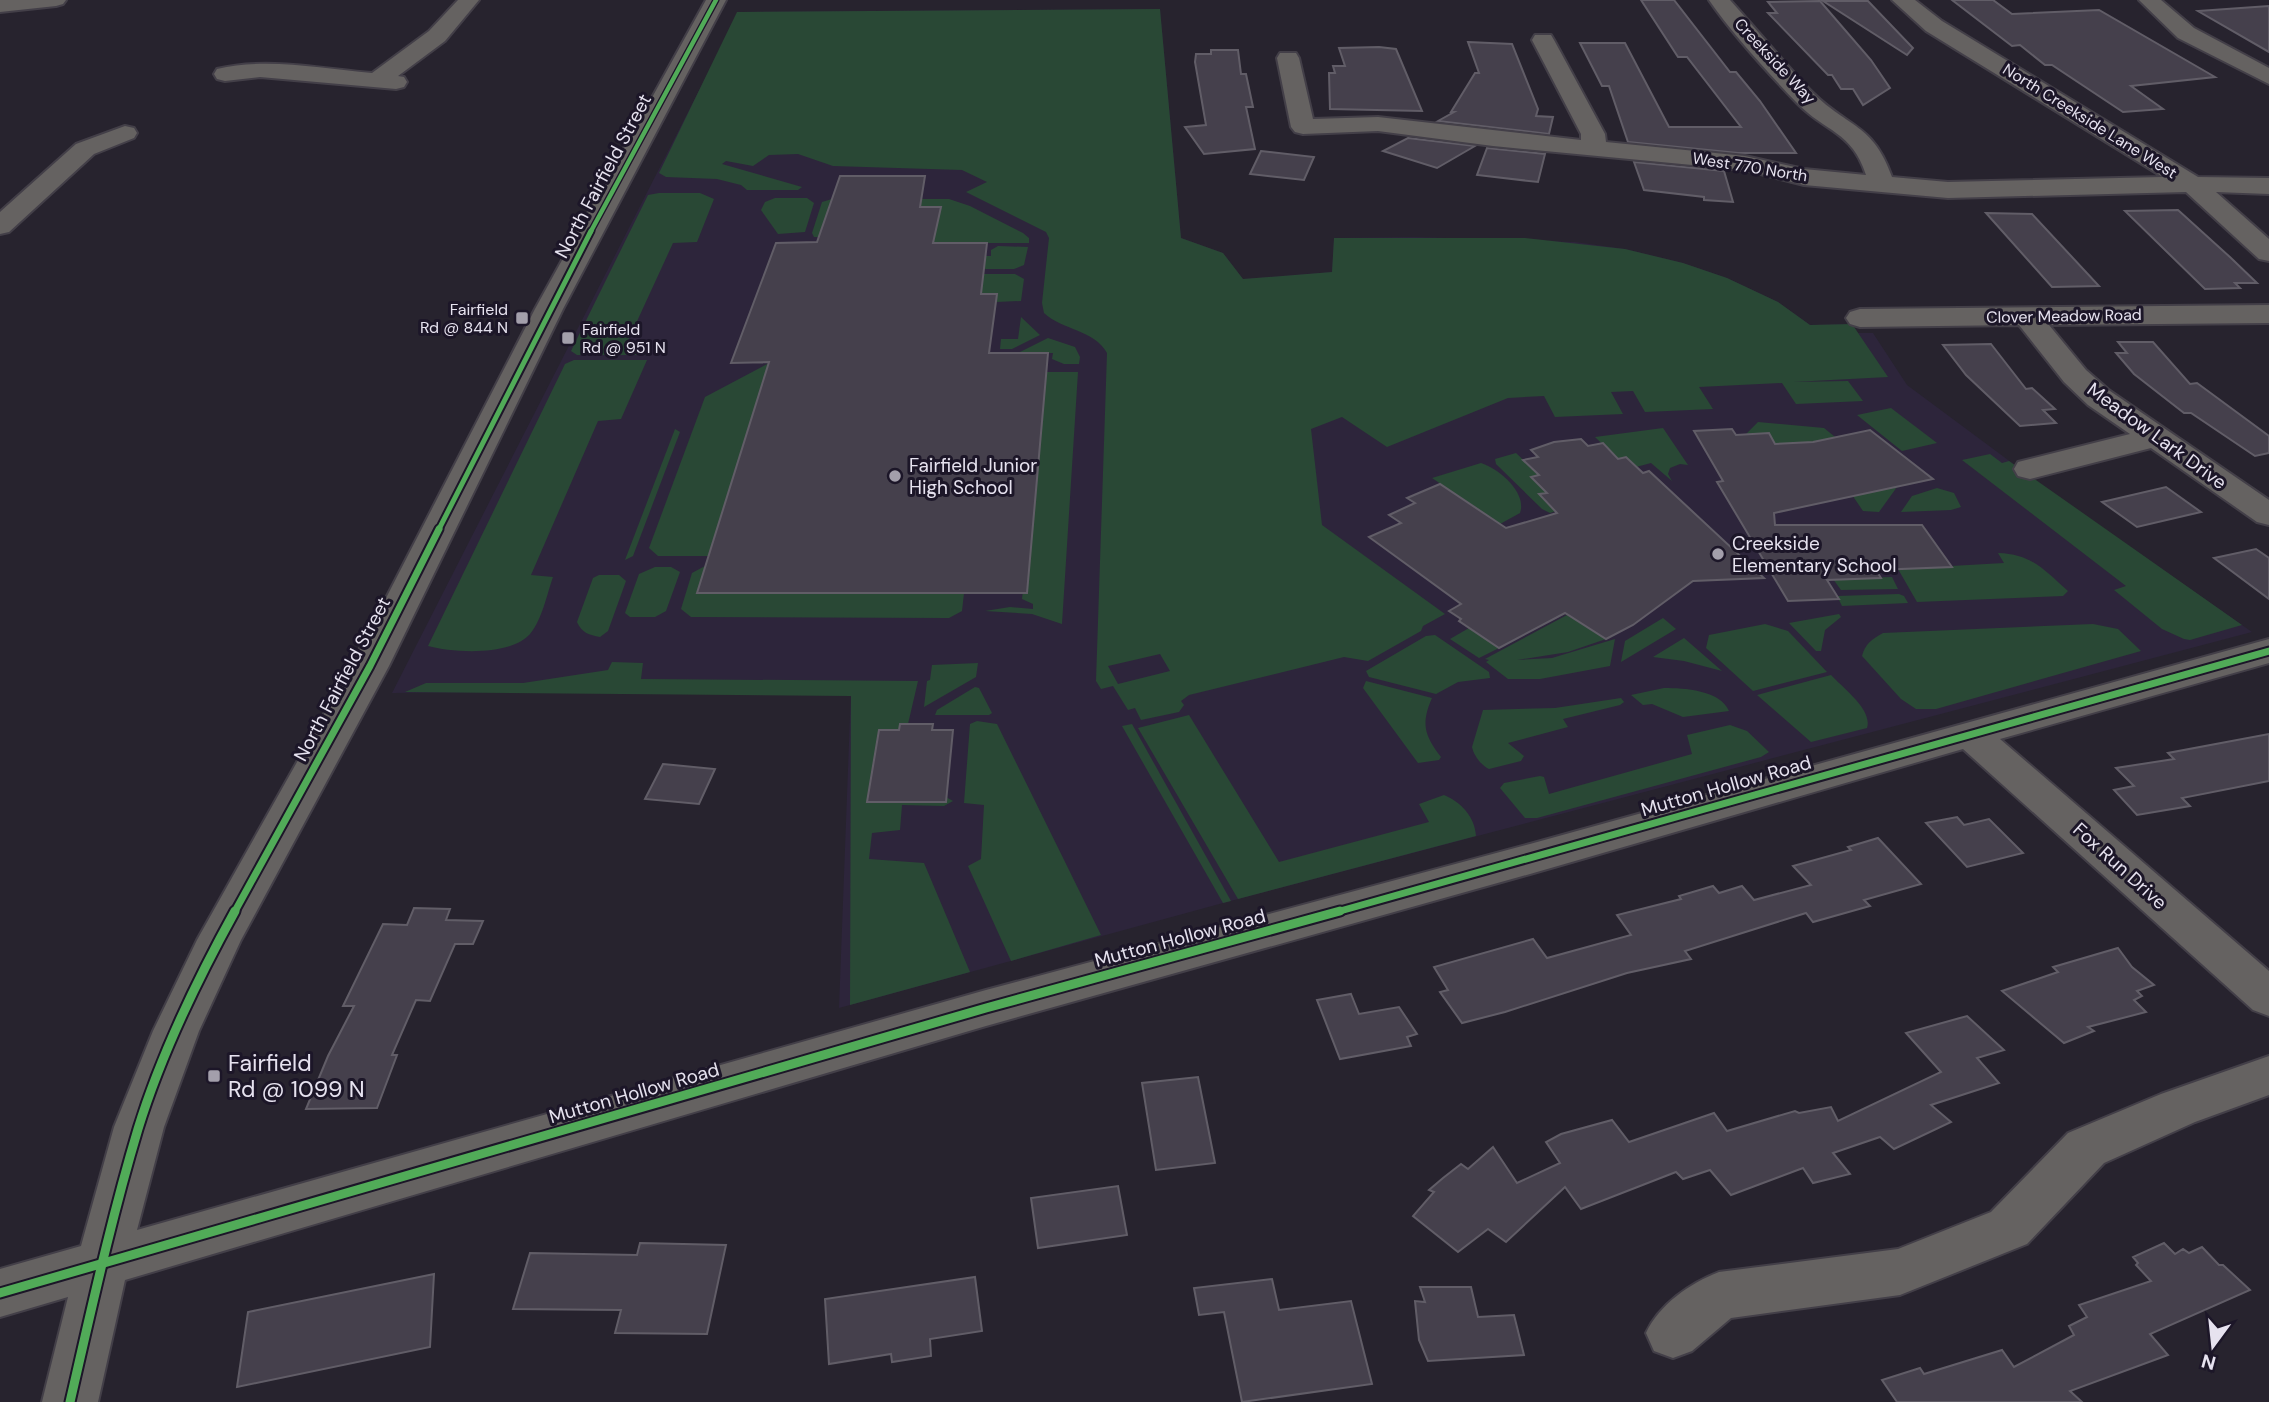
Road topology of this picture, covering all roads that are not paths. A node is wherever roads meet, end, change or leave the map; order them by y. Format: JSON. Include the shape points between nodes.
{"nodes":[{"id":1,"x":56,"y":0,"type":"edge"},
{"id":2,"x":469,"y":0,"type":"edge"},
{"id":3,"x":716,"y":0,"type":"edge"},
{"id":4,"x":1719,"y":0,"type":"edge"},
{"id":5,"x":1902,"y":0,"type":"edge"},
{"id":6,"x":2149,"y":0,"type":"edge"},
{"id":7,"x":0,"y":6,"type":"edge"},
{"id":8,"x":1543,"y":40,"type":"dead end"},
{"id":9,"x":1288,"y":58,"type":"dead end"},
{"id":10,"x":225,"y":74,"type":"dead end"},
{"id":11,"x":2269,"y":77,"type":"edge"},
{"id":12,"x":125,"y":132,"type":"dead end"},
{"id":13,"x":1594,"y":149,"type":"junction"},
{"id":14,"x":1882,"y":184,"type":"junction"},
{"id":15,"x":2192,"y":184,"type":"junction"},
{"id":16,"x":2269,"y":186,"type":"edge"},
{"id":17,"x":0,"y":226,"type":"edge"},
{"id":18,"x":2269,"y":253,"type":"edge"},
{"id":19,"x":2269,"y":313,"type":"edge"},
{"id":20,"x":2027,"y":316,"type":"junction"},
{"id":21,"x":1860,"y":318,"type":"dead end"},
{"id":22,"x":2156,"y":438,"type":"junction"},
{"id":23,"x":2030,"y":469,"type":"dead end"},
{"id":24,"x":2269,"y":515,"type":"edge"},
{"id":25,"x":2269,"y":651,"type":"edge"},
{"id":26,"x":1970,"y":734,"type":"junction"},
{"id":27,"x":2269,"y":998,"type":"edge"},
{"id":28,"x":2269,"y":1075,"type":"edge"},
{"id":29,"x":102,"y":1264,"type":"junction"},
{"id":30,"x":0,"y":1293,"type":"edge"},
{"id":31,"x":1673,"y":1333,"type":"dead end"},
{"id":32,"x":70,"y":1402,"type":"edge"}],
"edges":[{"from":1,"to":7,"type":"street"},
{"from":2,"to":10,"type":"street","via":[[387,81],[260,70]]},
{"from":3,"to":29,"type":"street","name":"North Fairfield Street","via":[[549,309],[370,666],[219,940],[176,1031],[139,1127]]},
{"from":4,"to":14,"type":"street","name":"Creekside Way","via":[[1807,100],[1859,138],[1873,158]]},
{"from":5,"to":15,"type":"street","name":"North Creekside Lane West","via":[[1934,26]]},
{"from":6,"to":11,"type":"street","via":[[2186,33]]},
{"from":8,"to":13,"type":"street","via":[[1593,134]]},
{"from":9,"to":13,"type":"street","name":"West 770 North","via":[[1303,127],[1378,124]]},
{"from":12,"to":17,"type":"street","via":[[85,149]]},
{"from":13,"to":14,"type":"street","name":"West 770 North","via":[[1745,163],[1804,177]]},
{"from":14,"to":15,"type":"street","name":"West 770 North","via":[[1989,190]]},
{"from":15,"to":16,"type":"street","name":"West 770 North"},
{"from":15,"to":18,"type":"street","name":"North Creekside Lane West"},
{"from":19,"to":20,"type":"street","name":"Clover Meadow Road"},
{"from":20,"to":21,"type":"street","name":"Clover Meadow Road"},
{"from":20,"to":22,"type":"street","name":"Meadow Lark Drive","via":[[2075,376]]},
{"from":22,"to":23,"type":"street"},
{"from":22,"to":24,"type":"street","name":"Meadow Lark Drive"},
{"from":25,"to":26,"type":"street","name":"Mutton Hollow Road"},
{"from":26,"to":27,"type":"street","name":"Fox Run Drive"},
{"from":26,"to":29,"type":"street","name":"Mutton Hollow Road","via":[[986,1008]]},
{"from":28,"to":31,"type":"street","via":[[2086,1148],[2009,1228],[1900,1272],[1719,1296]]},
{"from":29,"to":30,"type":"street","name":"Mutton Hollow Road"},
{"from":29,"to":32,"type":"street","name":"North Fairfield Street"}]}
